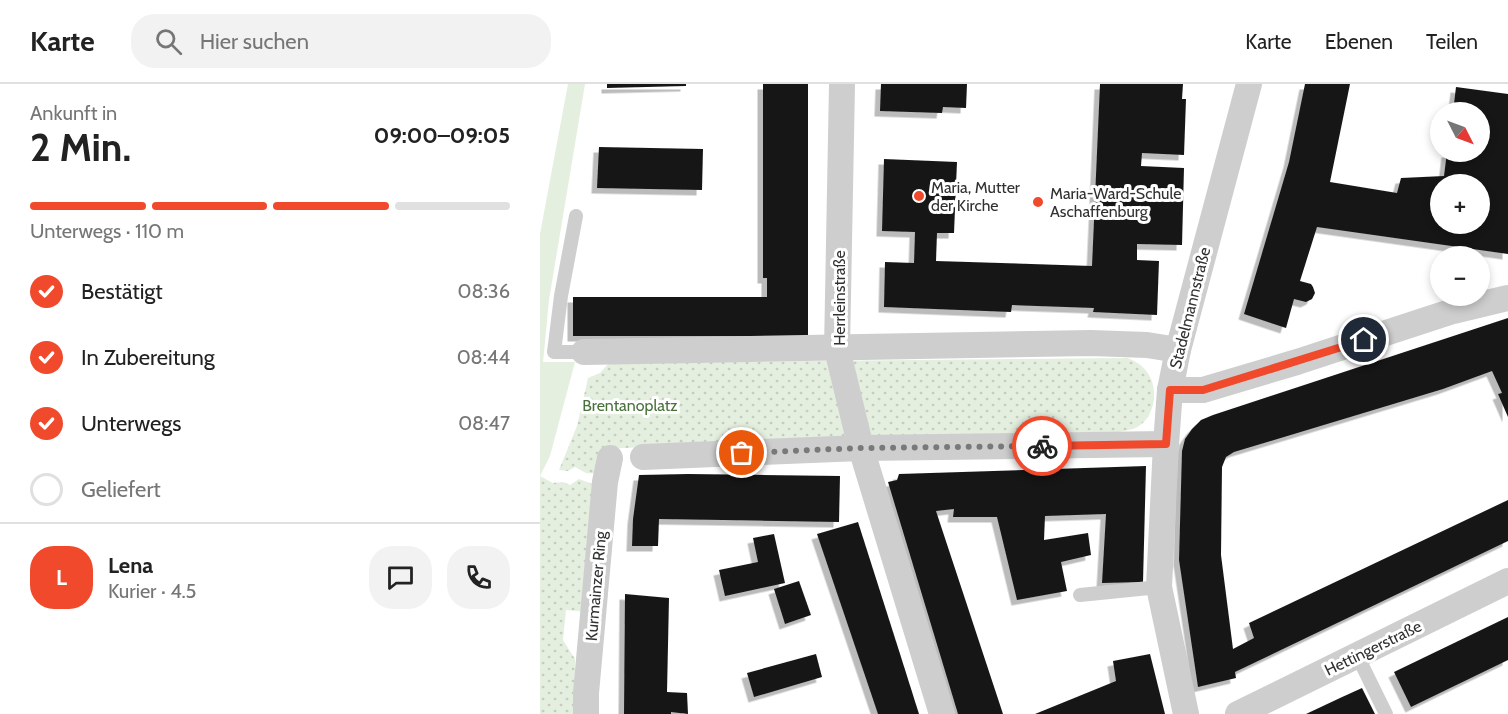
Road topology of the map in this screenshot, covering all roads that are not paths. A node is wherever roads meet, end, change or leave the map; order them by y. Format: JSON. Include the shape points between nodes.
{"nodes":[{"id":1,"x":842,"y":84,"type":"edge"},
{"id":2,"x":1249,"y":84,"type":"edge"},
{"id":3,"x":576,"y":216,"type":"dead end"},
{"id":4,"x":1508,"y":298,"type":"edge"},
{"id":5,"x":837,"y":349,"type":"junction"},
{"id":6,"x":1178,"y":350,"type":"junction"},
{"id":7,"x":584,"y":352,"type":"joint"},
{"id":8,"x":1170,"y":390,"type":"junction"},
{"id":9,"x":1166,"y":444,"type":"junction"},
{"id":10,"x":861,"y":448,"type":"junction"},
{"id":11,"x":643,"y":457,"type":"dead end"},
{"id":12,"x":610,"y":458,"type":"dead end"},
{"id":13,"x":1508,"y":581,"type":"edge"},
{"id":14,"x":1159,"y":587,"type":"junction"},
{"id":15,"x":1080,"y":595,"type":"dead end"},
{"id":16,"x":1357,"y":655,"type":"junction"},
{"id":17,"x":585,"y":714,"type":"edge"},
{"id":18,"x":942,"y":714,"type":"edge"},
{"id":19,"x":1186,"y":714,"type":"edge"},
{"id":20,"x":1238,"y":714,"type":"edge"},
{"id":21,"x":1386,"y":714,"type":"edge"}],
"edges":[{"from":1,"to":5,"type":"street","name":"Herrleinstraße"},
{"from":2,"to":6,"type":"street","name":"Stadelmannstraße"},
{"from":3,"to":7,"type":"lane","via":[[554,352]]},
{"from":4,"to":8,"type":"street","via":[[1453,311],[1203,390]]},
{"from":5,"to":6,"type":"street","via":[[1091,343]]},
{"from":5,"to":7,"type":"street"},
{"from":5,"to":10,"type":"street","name":"Herrleinstraße"},
{"from":6,"to":8,"type":"street","name":"Stadelmannstraße"},
{"from":8,"to":9,"type":"street","name":"Stadelmannstraße"},
{"from":9,"to":10,"type":"street"},
{"from":9,"to":14,"type":"street","name":"Stadelmannstraße"},
{"from":10,"to":11,"type":"street"},
{"from":10,"to":18,"type":"street","name":"Herrleinstraße"},
{"from":12,"to":17,"type":"street","name":"Kurmainzer Ring"},
{"from":13,"to":16,"type":"street","name":"Hettingerstraße"},
{"from":14,"to":15,"type":"lane"},
{"from":14,"to":19,"type":"street","name":"Stadelmannstraße"},
{"from":16,"to":20,"type":"street","name":"Hettingerstraße"},
{"from":16,"to":21,"type":"lane"}]}
